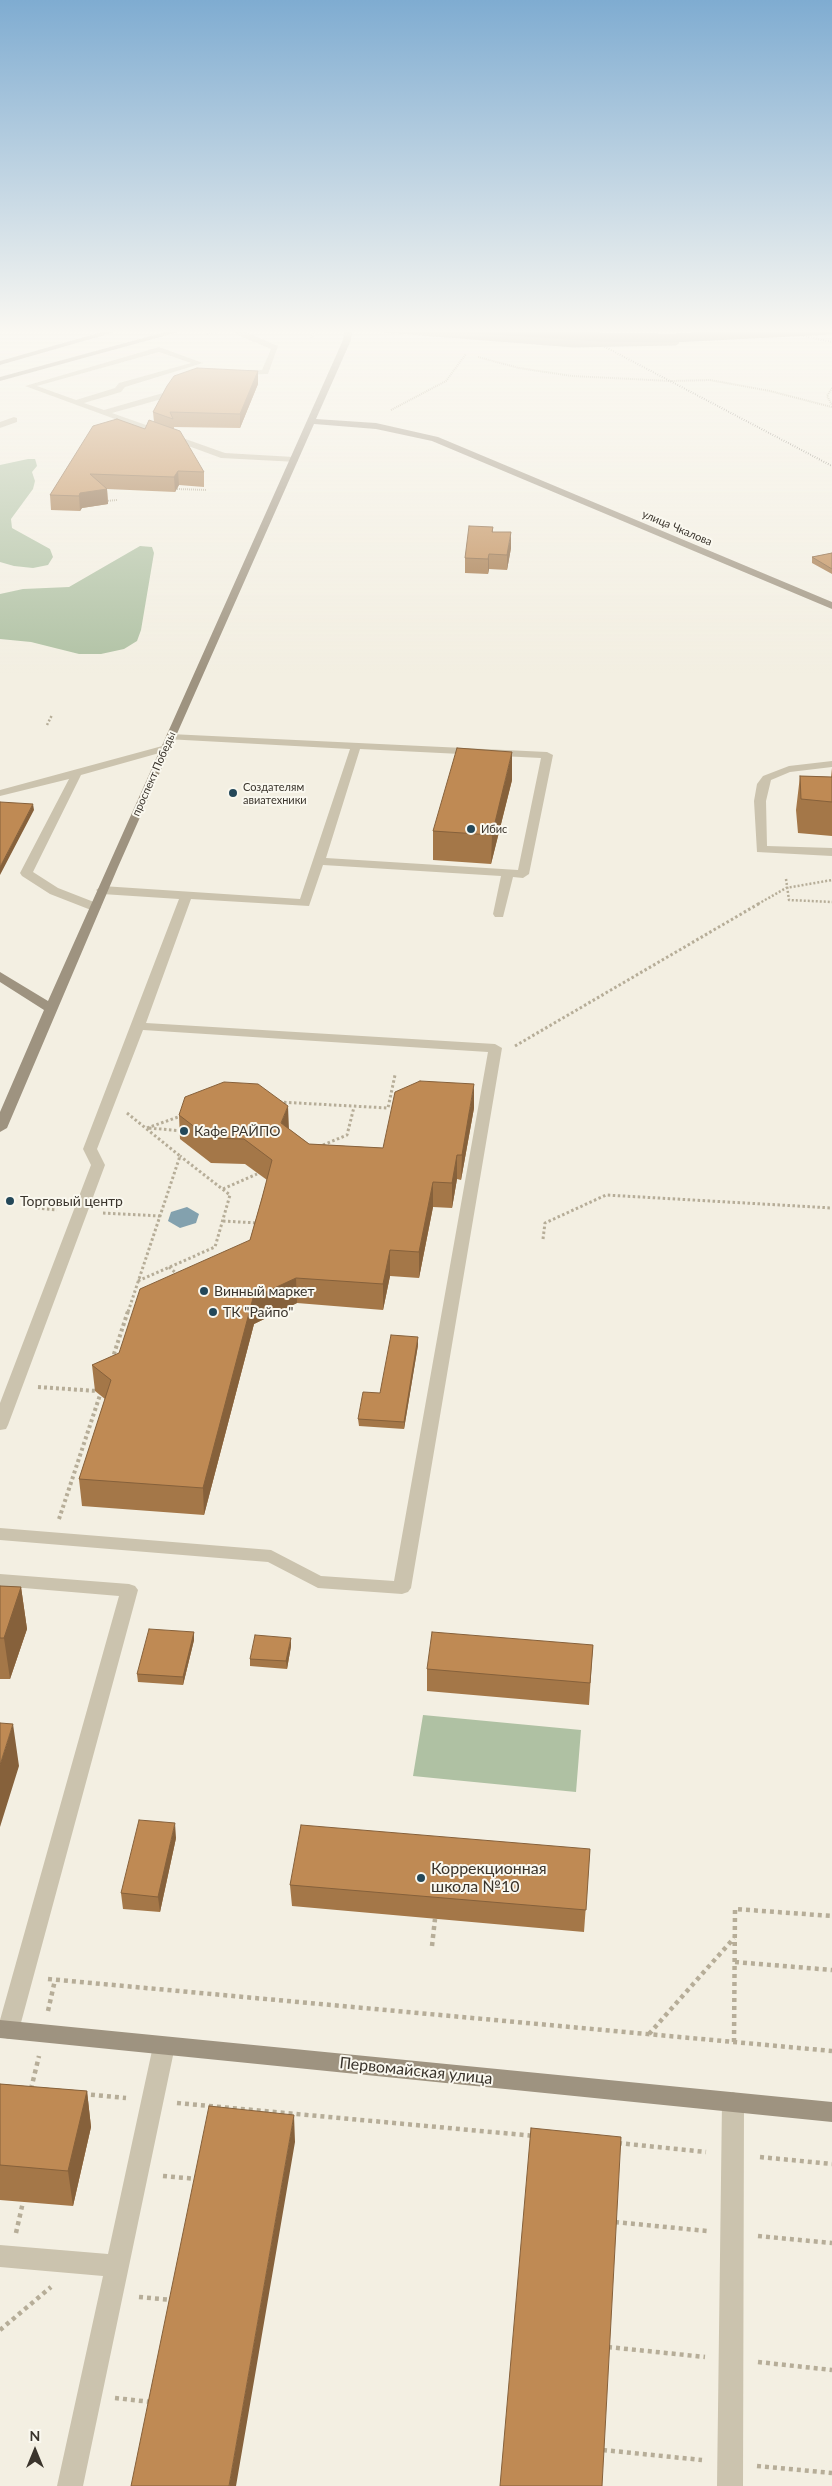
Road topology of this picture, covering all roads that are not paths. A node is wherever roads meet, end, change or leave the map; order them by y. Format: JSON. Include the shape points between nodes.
{"nodes":[{"id":1,"x":190,"y":444,"type":"edge"},
{"id":2,"x":301,"y":444,"type":"edge"},
{"id":3,"x":445,"y":444,"type":"edge"},
{"id":4,"x":294,"y":460,"type":"junction"},
{"id":5,"x":832,"y":606,"type":"edge"},
{"id":6,"x":168,"y":743,"type":"junction"},
{"id":7,"x":356,"y":746,"type":"junction"},
{"id":8,"x":832,"y":764,"type":"edge"},
{"id":9,"x":76,"y":773,"type":"junction"},
{"id":10,"x":0,"y":793,"type":"edge"},
{"id":11,"x":832,"y":852,"type":"edge"},
{"id":12,"x":319,"y":861,"type":"junction"},
{"id":13,"x":508,"y":873,"type":"junction"},
{"id":14,"x":102,"y":890,"type":"junction"},
{"id":15,"x":186,"y":896,"type":"junction"},
{"id":16,"x":95,"y":907,"type":"junction"},
{"id":17,"x":499,"y":914,"type":"dead end"},
{"id":18,"x":0,"y":976,"type":"edge"},
{"id":19,"x":52,"y":1009,"type":"junction"},
{"id":20,"x":138,"y":1026,"type":"junction"},
{"id":21,"x":0,"y":1128,"type":"edge"},
{"id":22,"x":0,"y":1424,"type":"edge"},
{"id":23,"x":0,"y":1534,"type":"edge"},
{"id":24,"x":0,"y":1580,"type":"edge"},
{"id":25,"x":4,"y":2030,"type":"edge"},
{"id":26,"x":164,"y":2046,"type":"junction"},
{"id":27,"x":733,"y":2102,"type":"junction"},
{"id":28,"x":832,"y":2112,"type":"edge"},
{"id":29,"x":0,"y":2256,"type":"edge"},
{"id":30,"x":117,"y":2266,"type":"junction"},
{"id":31,"x":70,"y":2486,"type":"edge"},
{"id":32,"x":730,"y":2486,"type":"edge"}],
"edges":[{"from":1,"to":4,"type":"lane","via":[[224,456]]},
{"from":2,"to":4,"type":"main road","name":"проспект Победы"},
{"from":3,"to":5,"type":"main road","name":"улица Чкалова"},
{"from":4,"to":6,"type":"main road","name":"проспект Победы"},
{"from":6,"to":7,"type":"lane"},
{"from":6,"to":9,"type":"lane"},
{"from":6,"to":14,"type":"main road","name":"проспект Победы"},
{"from":7,"to":12,"type":"lane"},
{"from":7,"to":13,"type":"lane","via":[[547,755],[523,874]]},
{"from":8,"to":11,"type":"lane","via":[[776,773],[763,784],[760,801],[761,849]]},
{"from":9,"to":10,"type":"lane"},
{"from":9,"to":16,"type":"lane","via":[[26,873],[54,891]]},
{"from":12,"to":13,"type":"lane"},
{"from":12,"to":15,"type":"lane","via":[[305,903]]},
{"from":13,"to":17,"type":"lane"},
{"from":14,"to":15,"type":"lane"},
{"from":14,"to":16,"type":"main road","name":"проспект Победы"},
{"from":15,"to":20,"type":"lane"},
{"from":16,"to":19,"type":"main road","name":"проспект Победы"},
{"from":18,"to":19,"type":"main road"},
{"from":19,"to":21,"type":"main road","name":"проспект Победы"},
{"from":20,"to":22,"type":"lane","via":[[90,1149],[98,1165]]},
{"from":20,"to":23,"type":"lane","via":[[495,1048],[402,1588],[318,1582],[271,1556]]},
{"from":24,"to":25,"type":"lane","via":[[129,1590],[23,1976]]},
{"from":25,"to":26,"type":"main road","name":"Первомайская улица"},
{"from":26,"to":27,"type":"main road","name":"Первомайская улица"},
{"from":26,"to":30,"type":"lane"},
{"from":27,"to":28,"type":"main road","name":"Первомайская улица"},
{"from":27,"to":32,"type":"lane"},
{"from":29,"to":30,"type":"lane"},
{"from":30,"to":31,"type":"lane"}]}
